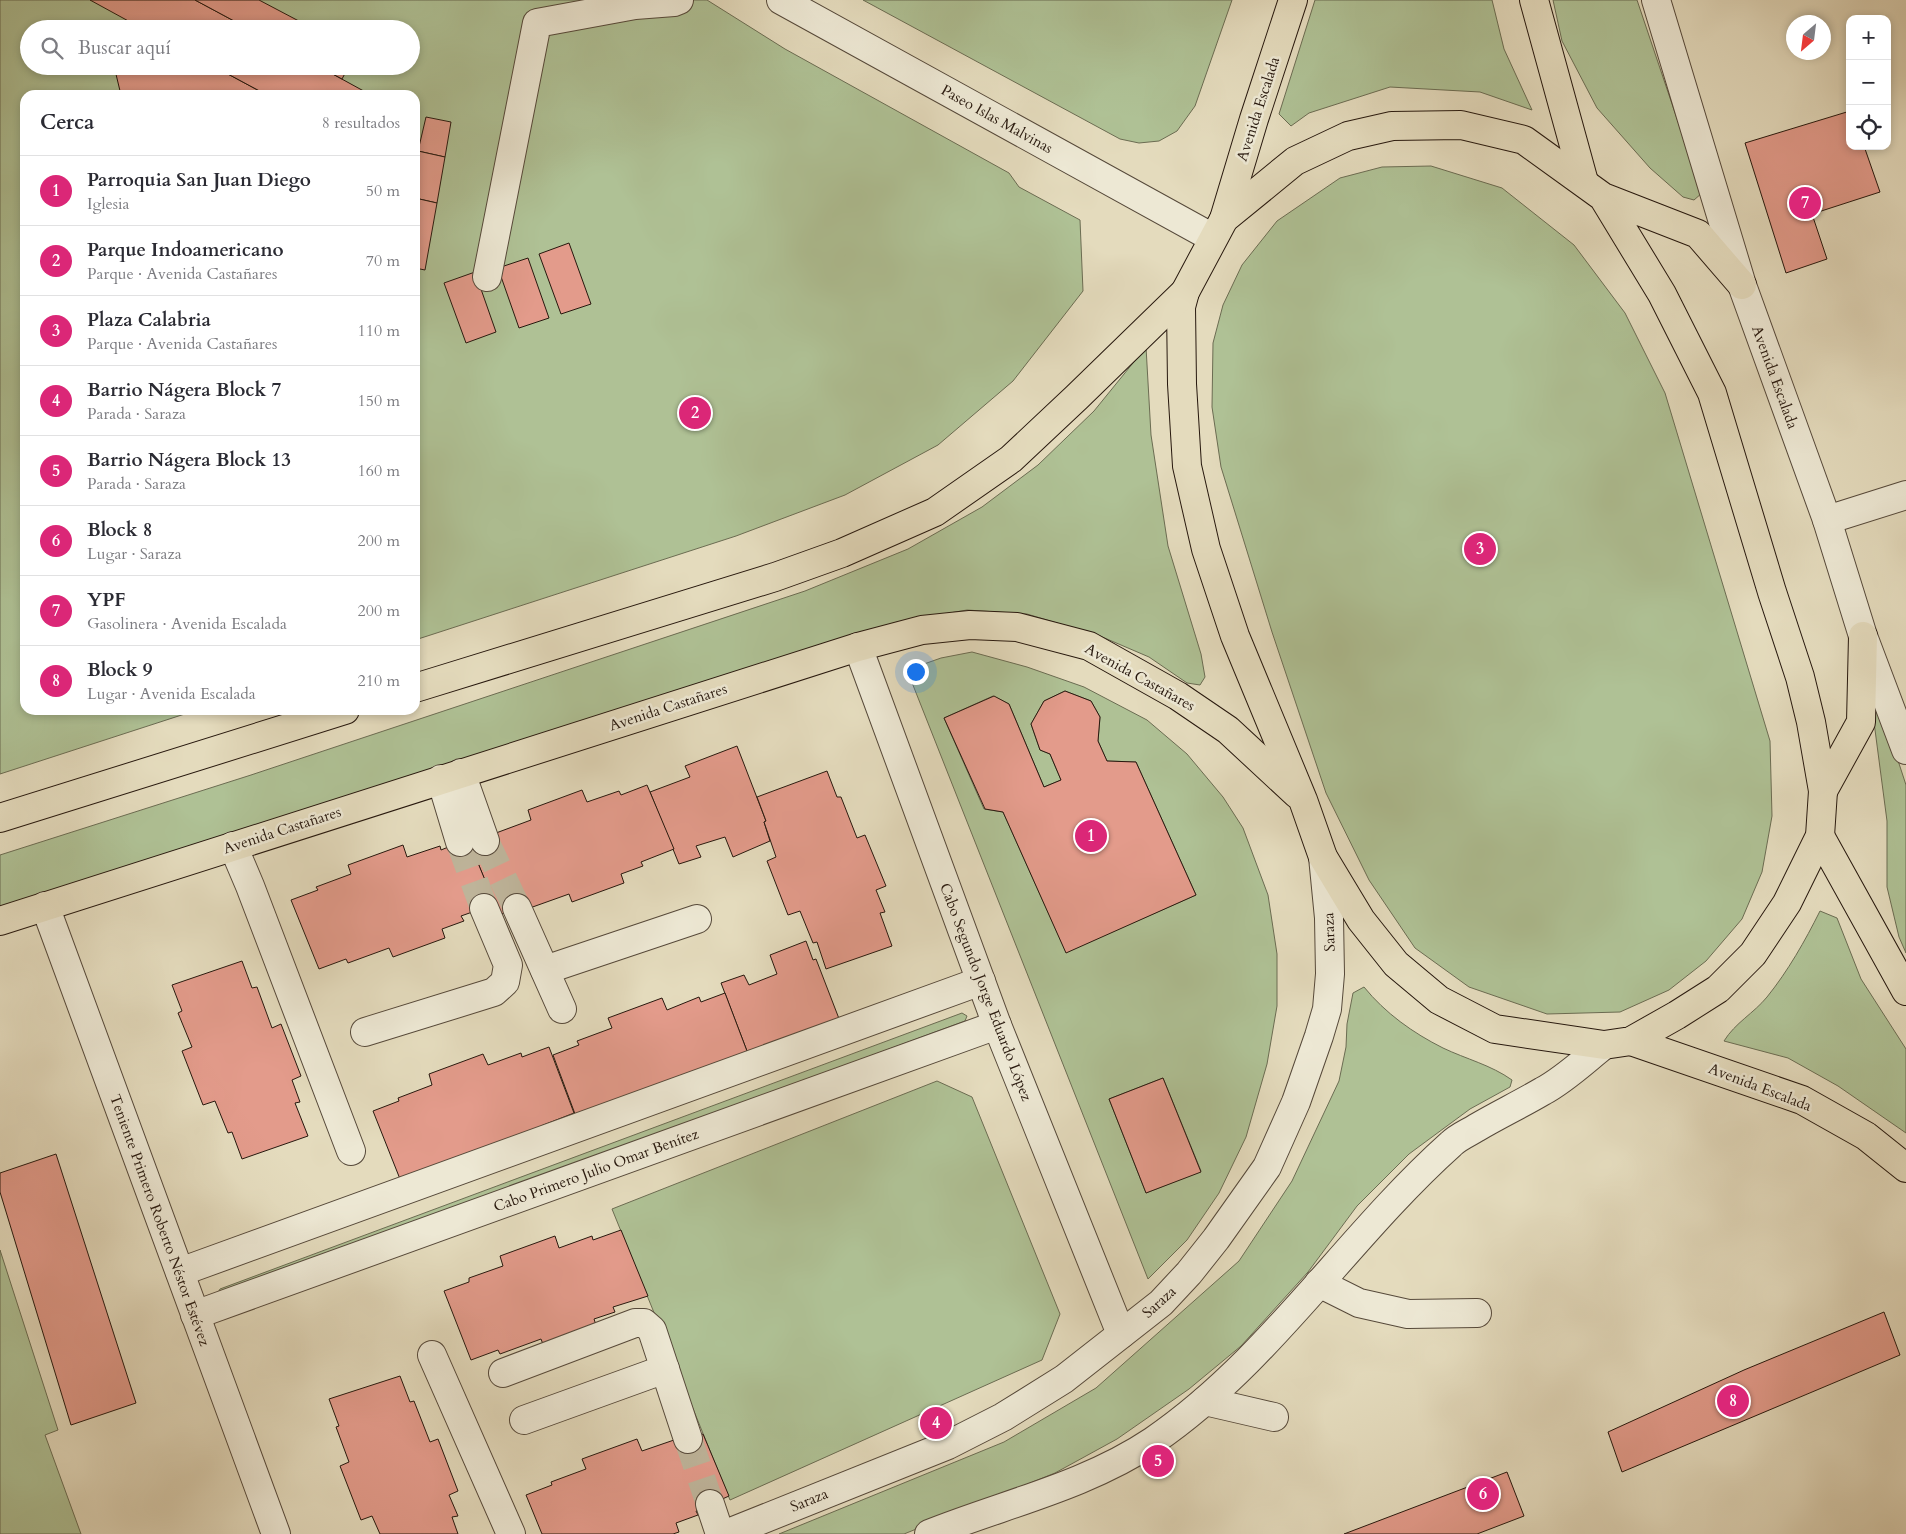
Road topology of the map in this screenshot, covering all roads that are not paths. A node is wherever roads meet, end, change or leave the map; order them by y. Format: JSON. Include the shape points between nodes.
{"nodes":[{"id":1,"x":679,"y":0,"type":"edge"},
{"id":2,"x":781,"y":0,"type":"edge"},
{"id":3,"x":1294,"y":0,"type":"edge"},
{"id":4,"x":1534,"y":0,"type":"edge"},
{"id":5,"x":1656,"y":0,"type":"edge"},
{"id":6,"x":1593,"y":189,"type":"junction"},
{"id":7,"x":1219,"y":228,"type":"junction"},
{"id":8,"x":487,"y":276,"type":"dead end"},
{"id":9,"x":1742,"y":285,"type":"junction"},
{"id":10,"x":1185,"y":292,"type":"junction"},
{"id":11,"x":1906,"y":495,"type":"edge"},
{"id":12,"x":1827,"y":520,"type":"junction"},
{"id":13,"x":1864,"y":636,"type":"junction"},
{"id":14,"x":858,"y":646,"type":"junction"},
{"id":15,"x":420,"y":686,"type":"edge"},
{"id":16,"x":330,"y":715,"type":"edge"},
{"id":17,"x":1906,"y":750,"type":"edge"},
{"id":18,"x":451,"y":776,"type":"junction"},
{"id":19,"x":1822,"y":791,"type":"junction"},
{"id":20,"x":1303,"y":800,"type":"junction"},
{"id":21,"x":0,"y":818,"type":"edge"},
{"id":22,"x":1820,"y":836,"type":"junction"},
{"id":23,"x":472,"y":842,"type":"tunnel mouth"},
{"id":24,"x":233,"y":846,"type":"junction"},
{"id":25,"x":1323,"y":857,"type":"junction"},
{"id":26,"x":45,"y":906,"type":"junction"},
{"id":27,"x":484,"y":908,"type":"tunnel mouth"},
{"id":28,"x":516,"y":908,"type":"tunnel mouth"},
{"id":29,"x":697,"y":918,"type":"dead end"},
{"id":30,"x":0,"y":921,"type":"edge"},
{"id":31,"x":545,"y":970,"type":"junction"},
{"id":32,"x":981,"y":981,"type":"junction"},
{"id":33,"x":1906,"y":991,"type":"edge"},
{"id":34,"x":562,"y":1009,"type":"dead end"},
{"id":35,"x":997,"y":1025,"type":"junction"},
{"id":36,"x":365,"y":1032,"type":"dead end"},
{"id":37,"x":1617,"y":1043,"type":"junction"},
{"id":38,"x":351,"y":1150,"type":"dead end"},
{"id":39,"x":1906,"y":1168,"type":"edge"},
{"id":40,"x":180,"y":1272,"type":"junction"},
{"id":41,"x":1319,"y":1283,"type":"junction"},
{"id":42,"x":1477,"y":1313,"type":"dead end"},
{"id":43,"x":195,"y":1315,"type":"junction"},
{"id":44,"x":1121,"y":1334,"type":"junction"},
{"id":45,"x":432,"y":1355,"type":"dead end"},
{"id":46,"x":665,"y":1370,"type":"junction"},
{"id":47,"x":503,"y":1373,"type":"dead end"},
{"id":48,"x":1205,"y":1401,"type":"junction"},
{"id":49,"x":1274,"y":1417,"type":"dead end"},
{"id":50,"x":524,"y":1420,"type":"dead end"},
{"id":51,"x":688,"y":1440,"type":"tunnel mouth"},
{"id":52,"x":710,"y":1504,"type":"tunnel mouth"},
{"id":53,"x":937,"y":1532,"type":"edge"},
{"id":54,"x":276,"y":1534,"type":"edge"},
{"id":55,"x":511,"y":1534,"type":"edge"},
{"id":56,"x":720,"y":1534,"type":"edge"},
{"id":57,"x":726,"y":1534,"type":"edge"}],
"edges":[{"from":1,"to":8,"type":"street","via":[[537,23]]},
{"from":2,"to":7,"type":"street","name":"Paseo Islas Malvinas"},
{"from":3,"to":7,"type":"main road","name":"Avenida Escalada"},
{"from":4,"to":6,"type":"main road"},
{"from":5,"to":9,"type":"street","name":"Avenida Escalada"},
{"from":6,"to":7,"type":"main road","via":[[1524,140],[1461,125],[1392,126],[1348,136],[1295,161]]},
{"from":6,"to":9,"type":"main road","via":[[1698,234]]},
{"from":6,"to":19,"type":"main road","via":[[1662,294],[1712,393],[1800,677]]},
{"from":7,"to":10,"type":"main road"},
{"from":9,"to":12,"type":"street","name":"Avenida Escalada"},
{"from":10,"to":15,"type":"main road","via":[[1011,458],[936,512],[842,553],[775,577]]},
{"from":10,"to":20,"type":"main road","name":"Avenida Escalada","via":[[1181,307],[1187,466],[1206,549],[1235,636]]},
{"from":11,"to":12,"type":"street"},
{"from":12,"to":13,"type":"street","name":"Avenida Escalada"},
{"from":13,"to":17,"type":"street","name":"Avenida Escalada"},
{"from":13,"to":19,"type":"main road","via":[[1861,722]]},
{"from":14,"to":18,"type":"main road","name":"Avenida Castañares"},
{"from":14,"to":20,"type":"main road","name":"Avenida Castañares","via":[[922,630],[970,625],[1017,627],[1089,646],[1178,696],[1228,730]]},
{"from":14,"to":32,"type":"street","name":"Cabo Segundo Jorge Eduardo López"},
{"from":16,"to":21,"type":"main road"},
{"from":18,"to":23,"type":"street"},
{"from":18,"to":24,"type":"main road","name":"Avenida Castañares"},
{"from":19,"to":22,"type":"main road"},
{"from":20,"to":25,"type":"main road","name":"Avenida Escalada"},
{"from":22,"to":33,"type":"main road"},
{"from":22,"to":37,"type":"main road","via":[[1787,903],[1754,954],[1718,989],[1677,1015]]},
{"from":24,"to":26,"type":"main road","name":"Avenida Castañares"},
{"from":24,"to":38,"type":"street"},
{"from":25,"to":37,"type":"main road","name":"Avenida Escalada","via":[[1361,920],[1396,964],[1439,1000],[1495,1029]]},
{"from":25,"to":44,"type":"street","name":"Saraza","via":[[1329,927],[1327,1008],[1296,1102],[1267,1167],[1216,1239],[1161,1303]]},
{"from":26,"to":30,"type":"main road","name":"Avenida Castañares"},
{"from":26,"to":40,"type":"street","name":"Teniente Primero Roberto Néstor Estévez"},
{"from":27,"to":36,"type":"street","via":[[508,965],[505,982],[494,992]]},
{"from":28,"to":31,"type":"street"},
{"from":29,"to":31,"type":"street"},
{"from":31,"to":34,"type":"street"},
{"from":32,"to":35,"type":"street","name":"Cabo Segundo Jorge Eduardo López"},
{"from":32,"to":40,"type":"street"},
{"from":35,"to":43,"type":"street","name":"Cabo Primero Julio Omar Benítez"},
{"from":35,"to":44,"type":"street","name":"Cabo Segundo Jorge Eduardo López"},
{"from":37,"to":39,"type":"main road","name":"Avenida Escalada","via":[[1802,1100],[1866,1136]]},
{"from":37,"to":41,"type":"street","via":[[1546,1090],[1453,1142],[1391,1202]]},
{"from":40,"to":43,"type":"street","name":"Teniente Primero Roberto Néstor Estévez"},
{"from":41,"to":42,"type":"street","via":[[1359,1303],[1408,1314]]},
{"from":41,"to":48,"type":"street","via":[[1258,1351]]},
{"from":43,"to":54,"type":"street","name":"Teniente Primero Roberto Néstor Estévez"},
{"from":44,"to":57,"type":"street","name":"Saraza","via":[[1064,1379],[973,1433]]},
{"from":45,"to":55,"type":"street"},
{"from":46,"to":47,"type":"street","via":[[652,1330],[644,1323],[635,1322]]},
{"from":46,"to":50,"type":"street"},
{"from":46,"to":51,"type":"street"},
{"from":48,"to":49,"type":"street"},
{"from":48,"to":53,"type":"street","via":[[1153,1441],[1116,1463]]},
{"from":52,"to":56,"type":"street"}]}
